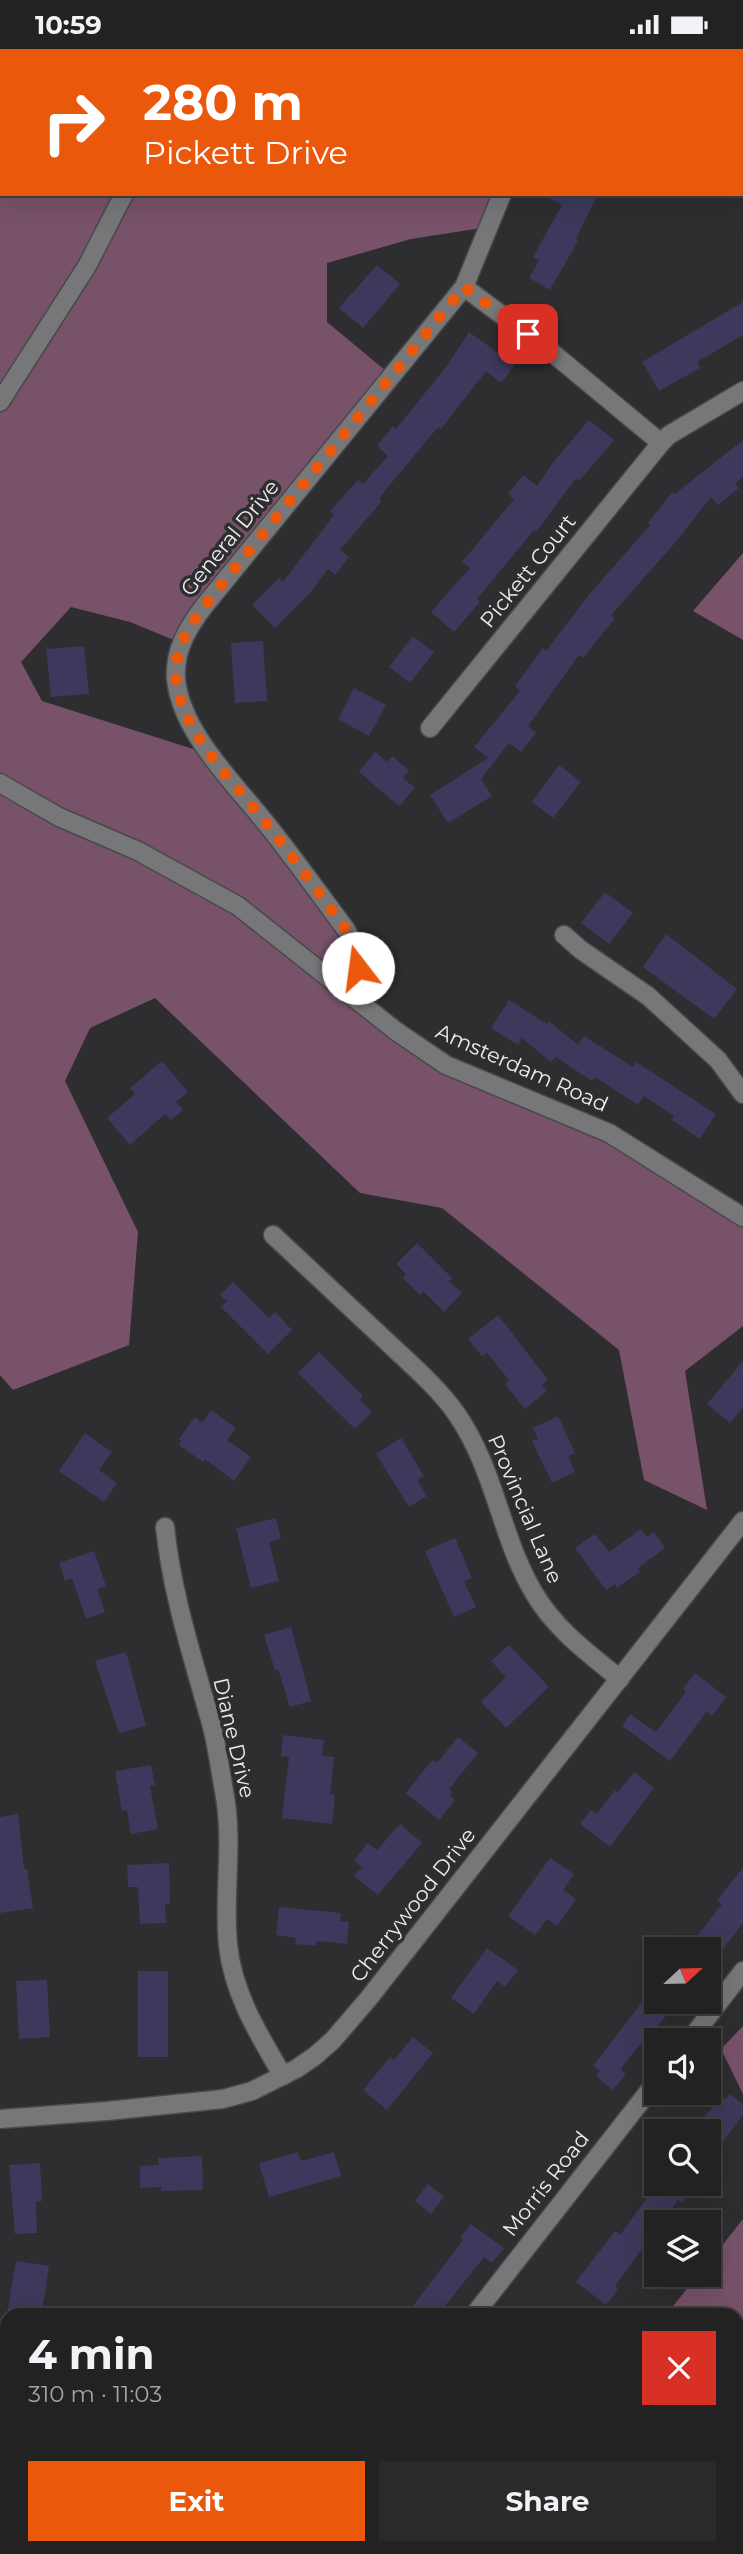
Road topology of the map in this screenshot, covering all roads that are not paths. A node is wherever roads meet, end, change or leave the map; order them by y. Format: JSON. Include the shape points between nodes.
{"nodes":[{"id":1,"x":123,"y":196,"type":"edge"},
{"id":2,"x":501,"y":196,"type":"edge"},
{"id":3,"x":464,"y":287,"type":"junction"},
{"id":4,"x":743,"y":391,"type":"edge"},
{"id":5,"x":0,"y":402,"type":"edge"},
{"id":6,"x":661,"y":443,"type":"junction"},
{"id":7,"x":430,"y":728,"type":"dead end"},
{"id":8,"x":0,"y":783,"type":"edge"},
{"id":9,"x":564,"y":935,"type":"dead end"},
{"id":10,"x":357,"y":1000,"type":"junction"},
{"id":11,"x":743,"y":1094,"type":"edge"},
{"id":12,"x":743,"y":1217,"type":"edge"},
{"id":13,"x":273,"y":1235,"type":"dead end"},
{"id":14,"x":743,"y":1521,"type":"edge"},
{"id":15,"x":165,"y":1527,"type":"dead end"},
{"id":16,"x":620,"y":1679,"type":"junction"},
{"id":17,"x":743,"y":1971,"type":"edge"},
{"id":18,"x":699,"y":2028,"type":"edge"},
{"id":19,"x":283,"y":2076,"type":"junction"},
{"id":20,"x":644,"y":2097,"type":"edge"},
{"id":21,"x":0,"y":2119,"type":"edge"},
{"id":22,"x":479,"y":2308,"type":"edge"}],
"edges":[{"from":1,"to":5,"type":"street","via":[[87,267]]},
{"from":2,"to":3,"type":"street","name":"General Drive"},
{"from":3,"to":6,"type":"street"},
{"from":3,"to":10,"type":"street","name":"General Drive","via":[[187,628],[177,661],[178,691],[188,721],[347,931],[358,968]]},
{"from":4,"to":6,"type":"street","name":"Pickett Court"},
{"from":6,"to":7,"type":"street","name":"Pickett Court"},
{"from":8,"to":10,"type":"street","name":"Amsterdam Road","via":[[238,906]]},
{"from":9,"to":11,"type":"street","via":[[648,996],[718,1060]]},
{"from":10,"to":12,"type":"street","name":"Amsterdam Road","via":[[446,1065],[609,1133]]},
{"from":13,"to":16,"type":"street","name":"Provincial Lane","via":[[454,1411],[488,1473],[533,1592],[560,1627]]},
{"from":14,"to":16,"type":"street","name":"Cherrywood Drive"},
{"from":15,"to":19,"type":"street","name":"Diane Drive","via":[[185,1636],[212,1726],[228,1808],[226,1918],[233,1975],[243,2005]]},
{"from":16,"to":19,"type":"street","name":"Cherrywood Drive","via":[[369,1998],[324,2048]]},
{"from":17,"to":18,"type":"street"},
{"from":19,"to":21,"type":"street","name":"Cherrywood Drive","via":[[223,2099]]},
{"from":20,"to":22,"type":"street","name":"Morris Road"}]}
